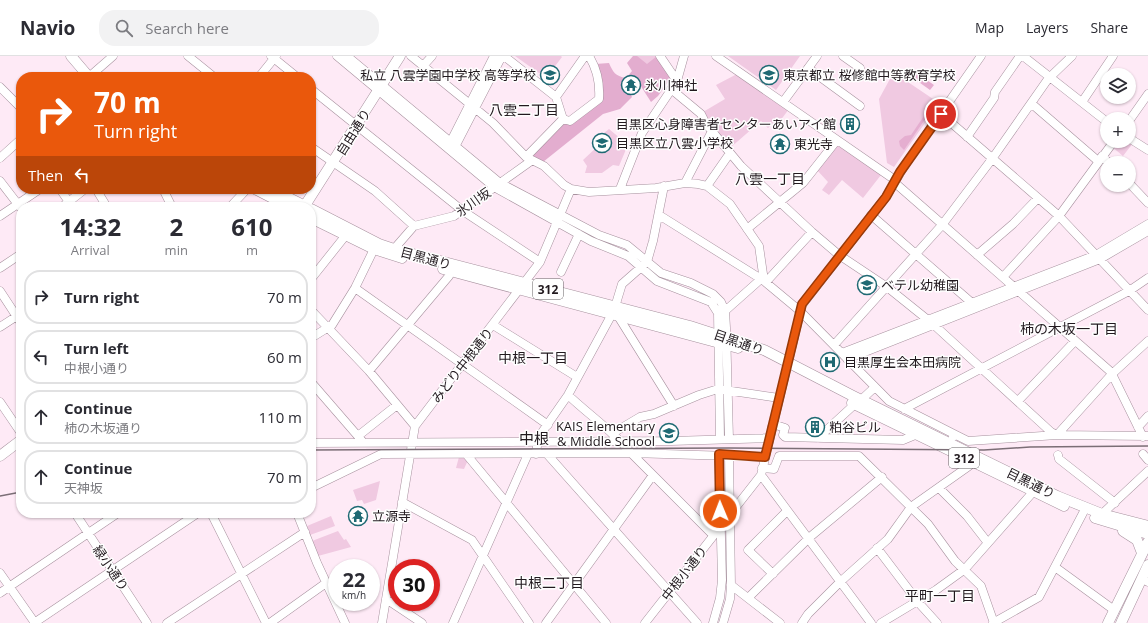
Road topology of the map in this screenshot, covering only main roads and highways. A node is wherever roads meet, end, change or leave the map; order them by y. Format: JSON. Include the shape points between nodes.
{"nodes":[{"id":1,"x":62,"y":56,"type":"edge"},
{"id":2,"x":71,"y":56,"type":"edge"},
{"id":3,"x":400,"y":56,"type":"edge"},
{"id":4,"x":76,"y":72,"type":"edge"},
{"id":5,"x":85,"y":72,"type":"edge"},
{"id":6,"x":316,"y":192,"type":"edge"},
{"id":7,"x":265,"y":194,"type":"edge"},
{"id":8,"x":280,"y":194,"type":"edge"},
{"id":9,"x":280,"y":202,"type":"edge"},
{"id":10,"x":297,"y":202,"type":"edge"},
{"id":11,"x":316,"y":212,"type":"edge"},
{"id":12,"x":316,"y":220,"type":"edge"},
{"id":13,"x":522,"y":286,"type":"junction"},
{"id":14,"x":858,"y":402,"type":"junction"},
{"id":15,"x":16,"y":444,"type":"edge"},
{"id":16,"x":0,"y":456,"type":"edge"},
{"id":17,"x":1114,"y":525,"type":"junction"},
{"id":18,"x":1148,"y":526,"type":"edge"},
{"id":19,"x":1148,"y":534,"type":"edge"},
{"id":20,"x":1148,"y":542,"type":"edge"},
{"id":21,"x":1145,"y":553,"type":"edge"},
{"id":22,"x":1148,"y":565,"type":"edge"},
{"id":23,"x":1147,"y":580,"type":"edge"},
{"id":24,"x":1132,"y":592,"type":"junction"},
{"id":25,"x":1108,"y":623,"type":"edge"},
{"id":26,"x":1114,"y":623,"type":"edge"},
{"id":27,"x":1121,"y":623,"type":"edge"},
{"id":28,"x":1127,"y":623,"type":"edge"}],
"edges":[{"from":1,"to":4,"type":"main road"},
{"from":2,"to":5,"type":"main road"},
{"from":3,"to":6,"type":"main road","name":"自由通り"},
{"from":7,"to":9,"type":"main road"},
{"from":8,"to":10,"type":"main road","name":"目黒通り","number":"312"},
{"from":11,"to":13,"type":"main road","name":"目黒通り","number":"312","via":[[379,244]]},
{"from":12,"to":13,"type":"main road","name":"目黒通り","number":"312","via":[[374,249],[450,271]]},
{"from":13,"to":14,"type":"main road","name":"目黒通り","number":"312","via":[[764,350]]},
{"from":14,"to":17,"type":"main road","name":"目黒通り","number":"312","via":[[915,435],[1033,492]]},
{"from":14,"to":18,"type":"main road","name":"目黒通り","number":"312","via":[[952,438],[1057,496],[1102,514]]},
{"from":15,"to":16,"type":"main road"},
{"from":17,"to":19,"type":"main road","name":"目黒通り","number":"312"},
{"from":17,"to":21,"type":"main road","via":[[1133,536]]},
{"from":20,"to":21,"type":"main road"},
{"from":21,"to":24,"type":"main road"},
{"from":21,"to":25,"type":"main road"},
{"from":22,"to":24,"type":"main road"},
{"from":23,"to":28,"type":"main road"},
{"from":24,"to":26,"type":"main road"},
{"from":24,"to":27,"type":"main road"}]}
